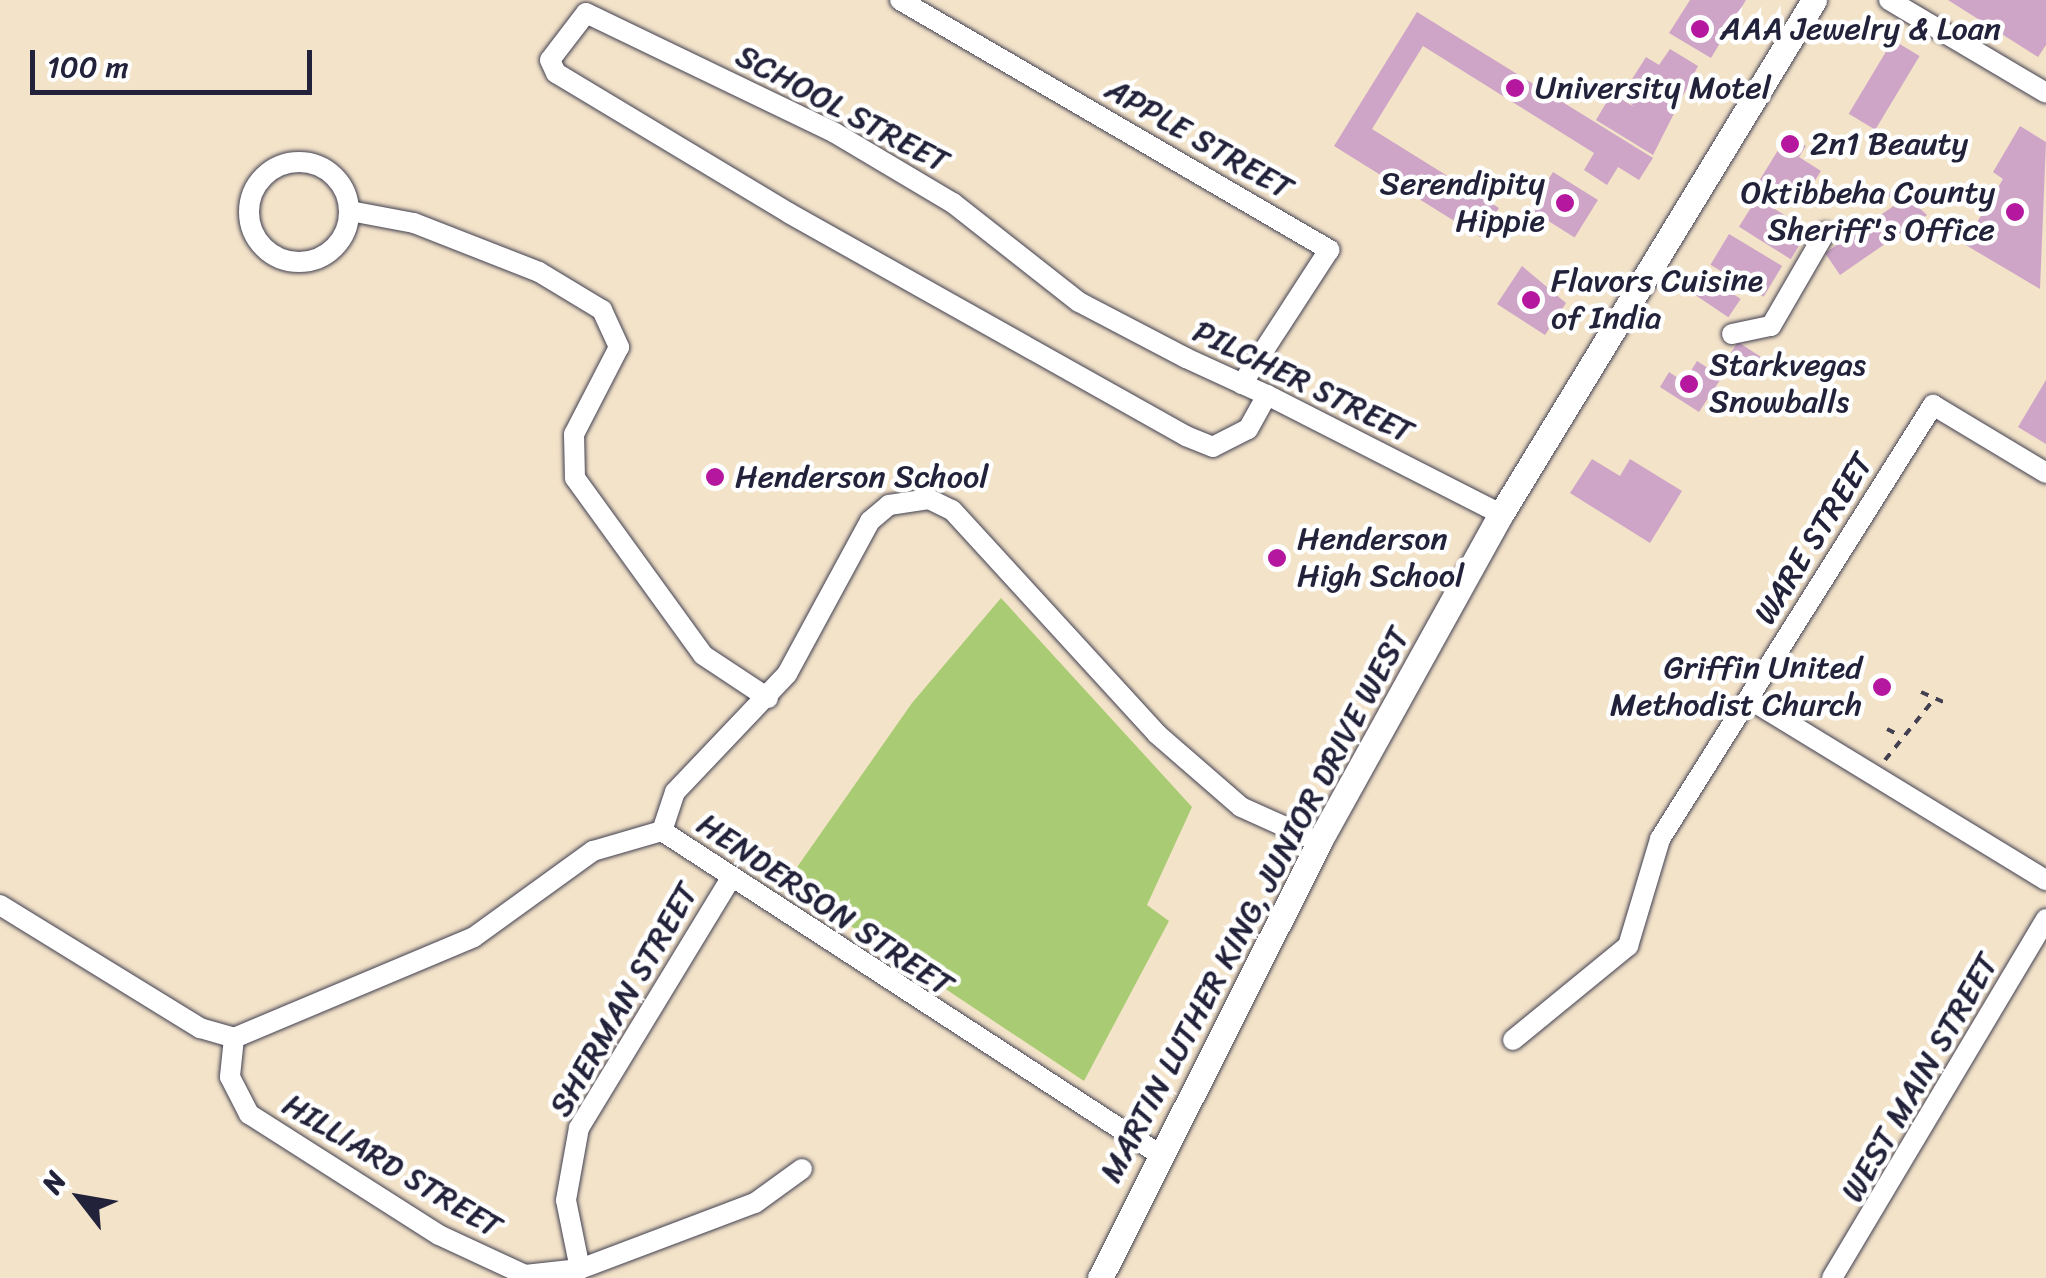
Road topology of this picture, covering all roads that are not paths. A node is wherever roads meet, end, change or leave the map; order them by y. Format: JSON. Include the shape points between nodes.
{"nodes":[{"id":1,"x":900,"y":0,"type":"edge"},
{"id":2,"x":1814,"y":0,"type":"edge"},
{"id":3,"x":1889,"y":0,"type":"edge"},
{"id":4,"x":2046,"y":94,"type":"edge"},
{"id":5,"x":350,"y":211,"type":"junction"},
{"id":6,"x":1826,"y":233,"type":"dead end"},
{"id":7,"x":1079,"y":302,"type":"joint"},
{"id":8,"x":1732,"y":334,"type":"dead end"},
{"id":9,"x":1242,"y":384,"type":"junction"},
{"id":10,"x":1267,"y":395,"type":"junction"},
{"id":11,"x":2046,"y":473,"type":"edge"},
{"id":12,"x":1500,"y":514,"type":"junction"},
{"id":13,"x":768,"y":698,"type":"junction"},
{"id":14,"x":1750,"y":699,"type":"junction"},
{"id":15,"x":662,"y":831,"type":"junction"},
{"id":16,"x":1319,"y":842,"type":"junction"},
{"id":17,"x":730,"y":880,"type":"junction"},
{"id":18,"x":2046,"y":880,"type":"edge"},
{"id":19,"x":0,"y":906,"type":"edge"},
{"id":20,"x":2046,"y":918,"type":"edge"},
{"id":21,"x":234,"y":1038,"type":"junction"},
{"id":22,"x":1513,"y":1040,"type":"dead end"},
{"id":23,"x":1159,"y":1154,"type":"junction"},
{"id":24,"x":802,"y":1169,"type":"dead end"},
{"id":25,"x":580,"y":1269,"type":"junction"},
{"id":26,"x":1839,"y":1274,"type":"edge"},
{"id":27,"x":1100,"y":1278,"type":"edge"}],
"edges":[{"from":1,"to":9,"type":"street","name":"APPLE STREET","via":[[1329,250]]},
{"from":2,"to":12,"type":"main road","name":"MARTIN LUTHER KING, JUNIOR DRIVE WEST"},
{"from":3,"to":4,"type":"street"},
{"from":5,"to":5,"type":"street","via":[[332,173],[298,161],[267,172],[248,213],[257,240],[290,262],[331,251]]},
{"from":5,"to":13,"type":"street","via":[[468,244],[602,310],[619,347],[574,434],[575,478],[703,655]]},
{"from":6,"to":8,"type":"street","via":[[1771,326]]},
{"from":7,"to":9,"type":"street","name":"PILCHER STREET"},
{"from":7,"to":10,"type":"street","name":"SCHOOL STREET","via":[[953,203],[835,133],[586,13],[550,60],[556,73],[1186,436],[1213,447],[1248,430]]},
{"from":9,"to":10,"type":"street","name":"PILCHER STREET"},
{"from":10,"to":12,"type":"street","name":"PILCHER STREET"},
{"from":11,"to":14,"type":"street","name":"WARE STREET","via":[[1933,405]]},
{"from":12,"to":16,"type":"main road","name":"MARTIN LUTHER KING, JUNIOR DRIVE WEST"},
{"from":13,"to":15,"type":"street","via":[[682,784]]},
{"from":13,"to":16,"type":"street","via":[[870,521],[889,504],[929,499],[952,510],[1157,734],[1241,807]]},
{"from":14,"to":18,"type":"street"},
{"from":14,"to":22,"type":"street","name":"WARE STREET","via":[[1660,840],[1628,946]]},
{"from":15,"to":17,"type":"street","name":"HENDERSON STREET"},
{"from":15,"to":21,"type":"street","name":"HENDERSON STREET","via":[[593,851],[474,938]]},
{"from":16,"to":23,"type":"main road","name":"MARTIN LUTHER KING, JUNIOR DRIVE WEST"},
{"from":17,"to":23,"type":"street","name":"HENDERSON STREET"},
{"from":17,"to":25,"type":"street","name":"SHERMAN STREET","via":[[580,1128],[566,1200]]},
{"from":19,"to":21,"type":"street","via":[[200,1028]]},
{"from":20,"to":26,"type":"street","name":"WEST MAIN STREET"},
{"from":21,"to":25,"type":"street","name":"HILLIARD STREET","via":[[230,1076],[249,1114],[487,1262],[524,1275]]},
{"from":23,"to":27,"type":"main road","name":"MARTIN LUTHER KING, JUNIOR DRIVE WEST"},
{"from":24,"to":25,"type":"street","name":"HILLIARD STREET","via":[[755,1203]]}]}
